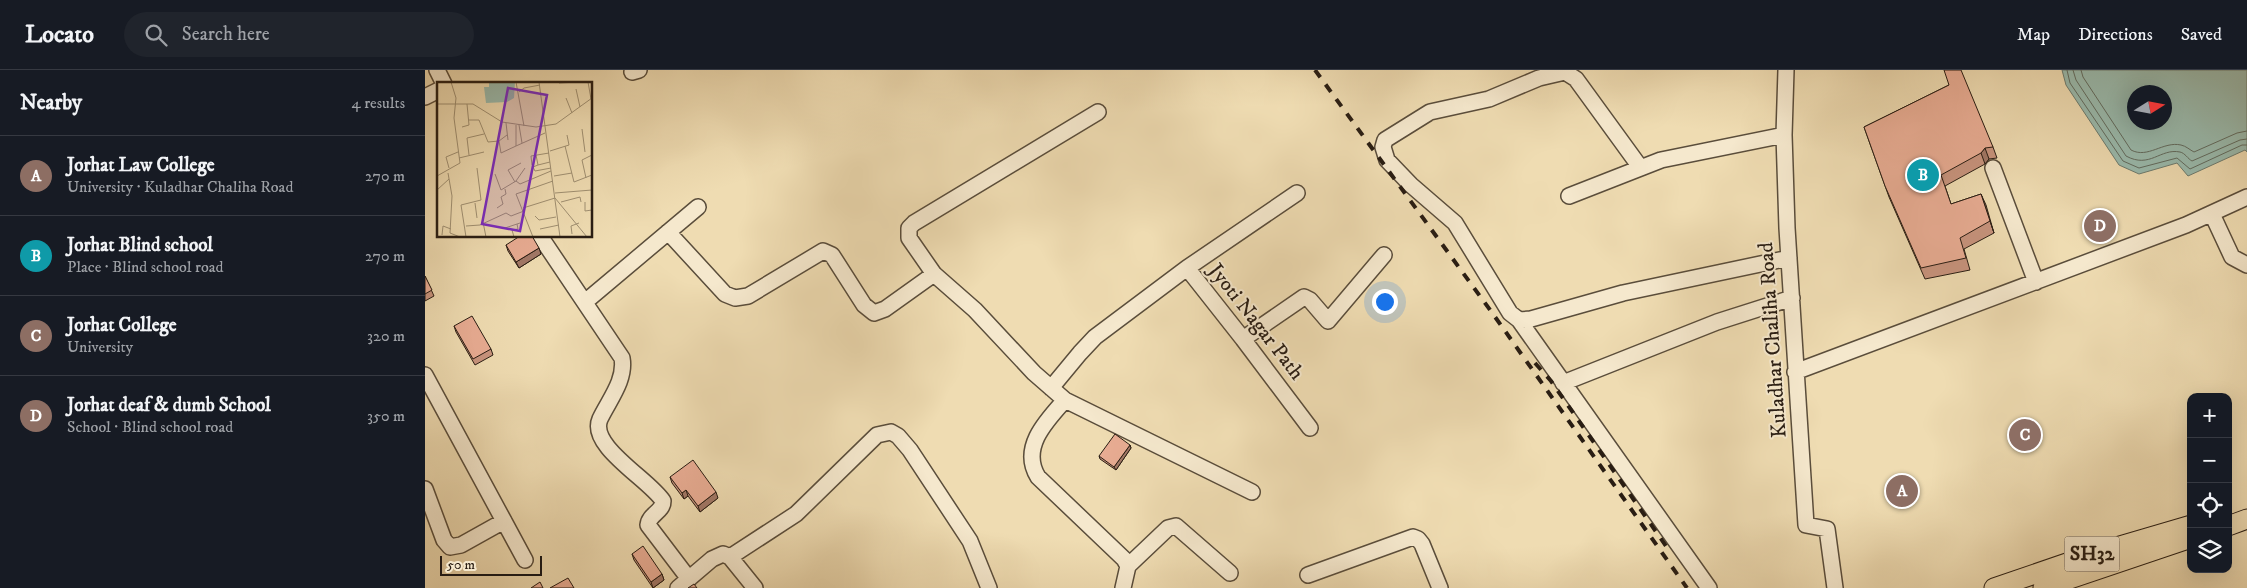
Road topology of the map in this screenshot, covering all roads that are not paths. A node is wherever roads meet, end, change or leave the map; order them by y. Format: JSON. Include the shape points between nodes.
{"nodes":[{"id":1,"x":437,"y":70,"type":"edge"},
{"id":2,"x":1787,"y":70,"type":"edge"},
{"id":3,"x":1538,"y":74,"type":"edge"},
{"id":4,"x":443,"y":82,"type":"edge"},
{"id":5,"x":437,"y":91,"type":"edge"},
{"id":6,"x":425,"y":97,"type":"edge"},
{"id":7,"x":1098,"y":112,"type":"dead end"},
{"id":8,"x":1784,"y":135,"type":"junction"},
{"id":9,"x":1640,"y":167,"type":"junction"},
{"id":10,"x":1993,"y":168,"type":"dead end"},
{"id":11,"x":1297,"y":193,"type":"dead end"},
{"id":12,"x":1569,"y":196,"type":"dead end"},
{"id":13,"x":2247,"y":196,"type":"edge"},
{"id":14,"x":698,"y":207,"type":"dead end"},
{"id":15,"x":2212,"y":214,"type":"junction"},
{"id":16,"x":668,"y":232,"type":"junction"},
{"id":17,"x":541,"y":238,"type":"edge"},
{"id":18,"x":1384,"y":255,"type":"dead end"},
{"id":19,"x":1789,"y":258,"type":"junction"},
{"id":20,"x":2247,"y":265,"type":"edge"},
{"id":21,"x":1187,"y":268,"type":"junction"},
{"id":22,"x":934,"y":274,"type":"junction"},
{"id":23,"x":2036,"y":282,"type":"junction"},
{"id":24,"x":1792,"y":298,"type":"junction"},
{"id":25,"x":585,"y":302,"type":"junction"},
{"id":26,"x":1519,"y":320,"type":"junction"},
{"id":27,"x":1243,"y":338,"type":"junction"},
{"id":28,"x":1795,"y":372,"type":"junction"},
{"id":29,"x":425,"y":375,"type":"edge"},
{"id":30,"x":1563,"y":383,"type":"junction"},
{"id":31,"x":1051,"y":388,"type":"junction"},
{"id":32,"x":1065,"y":400,"type":"junction"},
{"id":33,"x":1310,"y":428,"type":"dead end"},
{"id":34,"x":425,"y":489,"type":"edge"},
{"id":35,"x":1252,"y":492,"type":"dead end"},
{"id":36,"x":2247,"y":507,"type":"edge"},
{"id":37,"x":2232,"y":512,"type":"edge"},
{"id":38,"x":2247,"y":519,"type":"edge"},
{"id":39,"x":504,"y":521,"type":"junction"},
{"id":40,"x":2232,"y":525,"type":"edge"},
{"id":41,"x":2187,"y":526,"type":"edge"},
{"id":42,"x":2247,"y":529,"type":"edge"},
{"id":43,"x":2232,"y":534,"type":"edge"},
{"id":44,"x":2187,"y":539,"type":"edge"},
{"id":45,"x":2187,"y":548,"type":"edge"},
{"id":46,"x":729,"y":557,"type":"junction"},
{"id":47,"x":525,"y":560,"type":"dead end"},
{"id":48,"x":1128,"y":566,"type":"junction"},
{"id":49,"x":1230,"y":573,"type":"dead end"},
{"id":50,"x":1309,"y":575,"type":"dead end"},
{"id":51,"x":684,"y":583,"type":"edge"},
{"id":52,"x":755,"y":588,"type":"edge"},
{"id":53,"x":989,"y":588,"type":"edge"},
{"id":54,"x":1123,"y":588,"type":"edge"},
{"id":55,"x":1440,"y":588,"type":"edge"},
{"id":56,"x":1709,"y":588,"type":"edge"},
{"id":57,"x":1835,"y":588,"type":"edge"},
{"id":58,"x":1994,"y":588,"type":"edge"},
{"id":59,"x":2043,"y":588,"type":"edge"},
{"id":60,"x":2069,"y":588,"type":"edge"}],
"edges":[{"from":1,"to":4,"type":"street"},
{"from":2,"to":8,"type":"street","name":"Kuladhar Chaliha Road"},
{"from":3,"to":9,"type":"street","via":[[1565,72],[1576,79]]},
{"from":3,"to":26,"type":"street","via":[[1489,100],[1430,112],[1385,140],[1383,147],[1387,160],[1455,223],[1510,312]]},
{"from":5,"to":6,"type":"street"},
{"from":7,"to":22,"type":"street","via":[[909,228],[909,238]]},
{"from":8,"to":9,"type":"street"},
{"from":8,"to":19,"type":"street","name":"Kuladhar Chaliha Road"},
{"from":9,"to":12,"type":"street"},
{"from":10,"to":23,"type":"street"},
{"from":11,"to":21,"type":"street"},
{"from":13,"to":15,"type":"street"},
{"from":14,"to":16,"type":"street"},
{"from":15,"to":20,"type":"street","via":[[2232,257]]},
{"from":15,"to":23,"type":"street"},
{"from":16,"to":22,"type":"street","via":[[725,294],[735,298],[747,296],[823,252],[832,255],[864,305],[874,313],[885,309]]},
{"from":16,"to":25,"type":"street"},
{"from":17,"to":25,"type":"street"},
{"from":18,"to":27,"type":"street","via":[[1328,321],[1310,300],[1303,297]]},
{"from":19,"to":24,"type":"street","name":"Kuladhar Chaliha Road"},
{"from":19,"to":26,"type":"street","via":[[1663,283]]},
{"from":21,"to":27,"type":"street","name":"Jyoti Nagar Path"},
{"from":21,"to":31,"type":"street","name":"Jyoti Nagar Path","via":[[1095,337]]},
{"from":22,"to":31,"type":"street","via":[[981,316]]},
{"from":23,"to":28,"type":"street"},
{"from":24,"to":28,"type":"street","name":"Kuladhar Chaliha Road"},
{"from":24,"to":30,"type":"street","via":[[1717,322]]},
{"from":25,"to":51,"type":"street","via":[[623,358],[624,367],[598,431],[607,447],[663,501],[648,525]]},
{"from":26,"to":30,"type":"street"},
{"from":27,"to":33,"type":"street","name":"Jyoti Nagar Path"},
{"from":28,"to":57,"type":"street","name":"Kuladhar Chaliha Road","via":[[1806,525],[1827,529]]},
{"from":29,"to":39,"type":"street"},
{"from":30,"to":56,"type":"street"},
{"from":31,"to":32,"type":"street"},
{"from":32,"to":35,"type":"street"},
{"from":32,"to":48,"type":"street","via":[[1039,434],[1030,458],[1033,470]]},
{"from":34,"to":39,"type":"street","via":[[444,540],[450,547]]},
{"from":36,"to":37,"type":"main road"},
{"from":38,"to":40,"type":"main road"},
{"from":39,"to":47,"type":"street"},
{"from":41,"to":58,"type":"main road","number":"SH32"},
{"from":42,"to":43,"type":"main road"},
{"from":44,"to":59,"type":"main road"},
{"from":45,"to":60,"type":"main road"},
{"from":46,"to":51,"type":"street","via":[[717,556]]},
{"from":46,"to":52,"type":"street"},
{"from":46,"to":53,"type":"street","via":[[796,514],[877,435],[891,432],[910,450],[970,541]]},
{"from":48,"to":49,"type":"street","via":[[1168,528],[1176,526]]},
{"from":48,"to":54,"type":"street"},
{"from":50,"to":55,"type":"street","via":[[1413,537],[1418,538]]}]}
